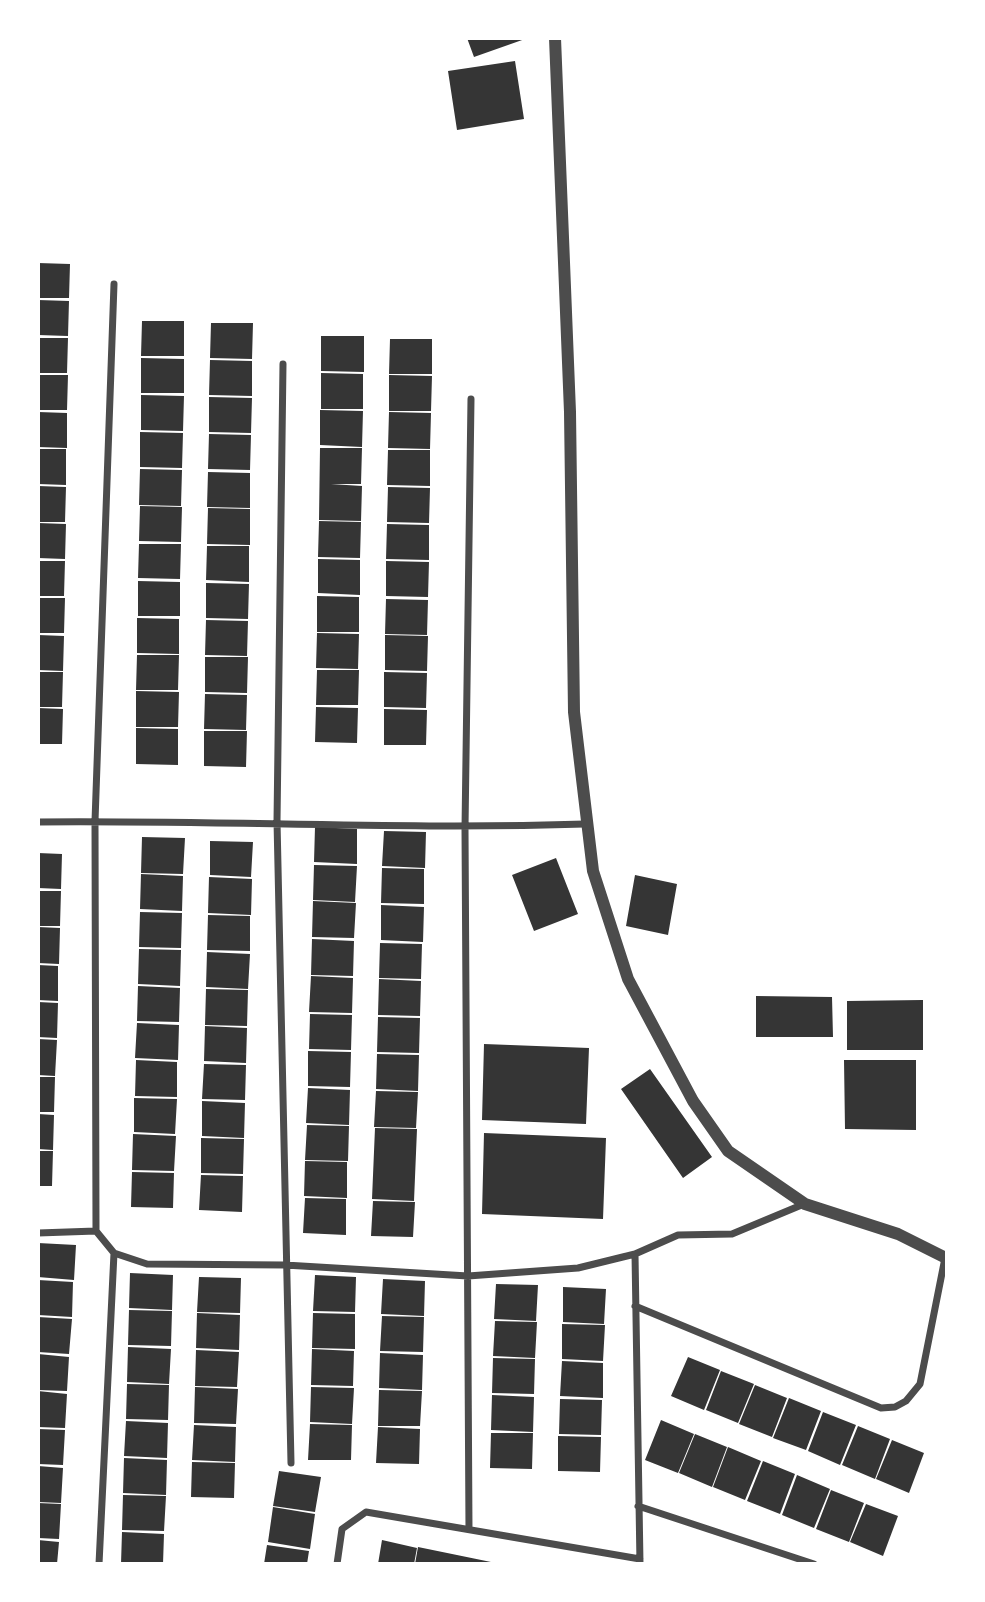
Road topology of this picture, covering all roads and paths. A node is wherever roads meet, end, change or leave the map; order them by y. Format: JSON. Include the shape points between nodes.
{"nodes":[{"id":1,"x":555,"y":38,"type":"edge"},
{"id":2,"x":114,"y":284,"type":"dead end"},
{"id":3,"x":283,"y":364,"type":"dead end"},
{"id":4,"x":471,"y":399,"type":"dead end"},
{"id":5,"x":95,"y":821,"type":"junction"},
{"id":6,"x":277,"y":821,"type":"junction"},
{"id":7,"x":38,"y":822,"type":"edge"},
{"id":8,"x":585,"y":824,"type":"junction"},
{"id":9,"x":465,"y":828,"type":"junction"},
{"id":10,"x":805,"y":1204,"type":"junction"},
{"id":11,"x":96,"y":1231,"type":"junction"},
{"id":12,"x":38,"y":1233,"type":"edge"},
{"id":13,"x":114,"y":1253,"type":"junction"},
{"id":14,"x":635,"y":1254,"type":"junction"},
{"id":15,"x":946,"y":1258,"type":"edge"},
{"id":16,"x":285,"y":1265,"type":"junction"},
{"id":17,"x":468,"y":1276,"type":"junction"},
{"id":18,"x":635,"y":1306,"type":"junction"},
{"id":19,"x":291,"y":1463,"type":"dead end"},
{"id":20,"x":638,"y":1506,"type":"junction"},
{"id":21,"x":469,"y":1529,"type":"junction"},
{"id":22,"x":640,"y":1561,"type":"edge"},
{"id":23,"x":99,"y":1563,"type":"edge"},
{"id":24,"x":337,"y":1563,"type":"edge"},
{"id":25,"x":814,"y":1563,"type":"edge"}],
"edges":[{"from":1,"to":8,"type":"street","via":[[570,412],[574,712]]},
{"from":2,"to":5,"type":"street"},
{"from":3,"to":6,"type":"street"},
{"from":4,"to":9,"type":"street"},
{"from":5,"to":6,"type":"street"},
{"from":5,"to":7,"type":"street"},
{"from":5,"to":11,"type":"street"},
{"from":6,"to":9,"type":"street"},
{"from":6,"to":16,"type":"street"},
{"from":8,"to":9,"type":"street"},
{"from":8,"to":10,"type":"street","via":[[593,871],[628,979],[662,1048],[728,1151]]},
{"from":9,"to":17,"type":"street"},
{"from":10,"to":14,"type":"street","via":[[732,1234],[678,1235]]},
{"from":10,"to":15,"type":"street","via":[[898,1234]]},
{"from":11,"to":12,"type":"street"},
{"from":11,"to":13,"type":"street"},
{"from":13,"to":16,"type":"street","via":[[147,1264]]},
{"from":13,"to":23,"type":"street"},
{"from":14,"to":17,"type":"street","via":[[578,1268]]},
{"from":14,"to":18,"type":"street"},
{"from":15,"to":18,"type":"street","via":[[920,1384],[895,1407],[881,1408]]},
{"from":16,"to":17,"type":"street"},
{"from":16,"to":19,"type":"street"},
{"from":17,"to":21,"type":"street"},
{"from":18,"to":20,"type":"street"},
{"from":20,"to":22,"type":"street"},
{"from":20,"to":25,"type":"street"},
{"from":21,"to":22,"type":"street"},
{"from":21,"to":24,"type":"street","via":[[366,1512],[342,1530]]}]}
